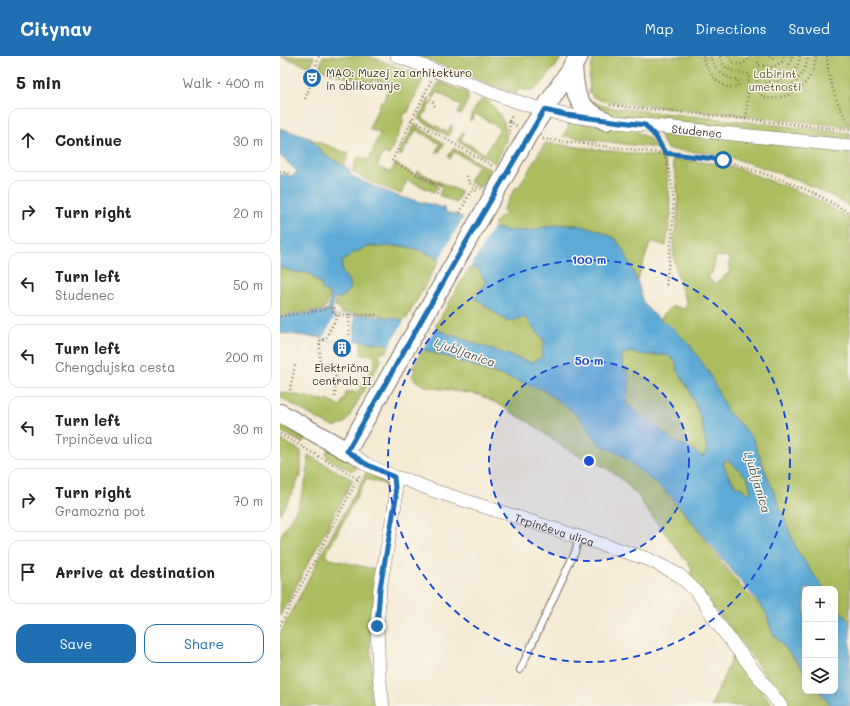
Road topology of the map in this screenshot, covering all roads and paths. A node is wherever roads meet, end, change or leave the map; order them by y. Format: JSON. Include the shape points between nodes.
{"nodes":[{"id":1,"x":319,"y":56,"type":"edge"},
{"id":2,"x":397,"y":56,"type":"edge"},
{"id":3,"x":704,"y":56,"type":"edge"},
{"id":4,"x":711,"y":56,"type":"edge"},
{"id":5,"x":720,"y":56,"type":"edge"},
{"id":6,"x":728,"y":56,"type":"edge"},
{"id":7,"x":750,"y":56,"type":"edge"},
{"id":8,"x":769,"y":56,"type":"edge"},
{"id":9,"x":776,"y":56,"type":"edge"},
{"id":10,"x":784,"y":56,"type":"edge"},
{"id":11,"x":792,"y":56,"type":"edge"},
{"id":12,"x":800,"y":56,"type":"edge"},
{"id":13,"x":808,"y":56,"type":"edge"},
{"id":14,"x":816,"y":56,"type":"edge"},
{"id":15,"x":826,"y":56,"type":"edge"},
{"id":16,"x":576,"y":61,"type":"edge"},
{"id":17,"x":758,"y":62,"type":"dead end"},
{"id":18,"x":316,"y":65,"type":"dead end"},
{"id":19,"x":434,"y":70,"type":"junction"},
{"id":20,"x":311,"y":83,"type":"dead end"},
{"id":21,"x":423,"y":95,"type":"junction"},
{"id":22,"x":306,"y":99,"type":"dead end"},
{"id":23,"x":435,"y":107,"type":"dead end"},
{"id":24,"x":544,"y":110,"type":"junction"},
{"id":25,"x":606,"y":113,"type":"junction"},
{"id":26,"x":511,"y":118,"type":"dead end"},
{"id":27,"x":411,"y":119,"type":"junction"},
{"id":28,"x":746,"y":120,"type":"junction"},
{"id":29,"x":513,"y":124,"type":"dead end"},
{"id":30,"x":850,"y":124,"type":"edge"},
{"id":31,"x":645,"y":125,"type":"junction"},
{"id":32,"x":850,"y":130,"type":"edge"},
{"id":33,"x":540,"y":139,"type":"dead end"},
{"id":34,"x":850,"y":146,"type":"edge"},
{"id":35,"x":665,"y":153,"type":"junction"},
{"id":36,"x":496,"y":168,"type":"dead end"},
{"id":37,"x":280,"y":171,"type":"edge"},
{"id":38,"x":290,"y":174,"type":"dead end"},
{"id":39,"x":467,"y":176,"type":"dead end"},
{"id":40,"x":436,"y":196,"type":"dead end"},
{"id":41,"x":460,"y":213,"type":"dead end"},
{"id":42,"x":850,"y":213,"type":"edge"},
{"id":43,"x":666,"y":287,"type":"dead end"},
{"id":44,"x":338,"y":315,"type":"junction"},
{"id":45,"x":349,"y":315,"type":"junction"},
{"id":46,"x":379,"y":315,"type":"dead end"},
{"id":47,"x":280,"y":316,"type":"edge"},
{"id":48,"x":349,"y":336,"type":"dead end"},
{"id":49,"x":295,"y":365,"type":"dead end"},
{"id":50,"x":290,"y":390,"type":"dead end"},
{"id":51,"x":335,"y":398,"type":"dead end"},
{"id":52,"x":280,"y":413,"type":"edge"},
{"id":53,"x":280,"y":434,"type":"edge"},
{"id":54,"x":347,"y":451,"type":"junction"},
{"id":55,"x":394,"y":477,"type":"junction"},
{"id":56,"x":579,"y":536,"type":"junction"},
{"id":57,"x":280,"y":625,"type":"edge"},
{"id":58,"x":520,"y":670,"type":"dead end"},
{"id":59,"x":383,"y":706,"type":"edge"},
{"id":60,"x":781,"y":706,"type":"edge"}],
"edges":[{"from":1,"to":18,"type":"path"},
{"from":2,"to":19,"type":"street","name":"Studenec"},
{"from":3,"to":4,"type":"path","via":[[706,67],[717,81],[729,87],[738,86],[738,80],[726,77],[717,69]]},
{"from":5,"to":28,"type":"path","via":[[729,69],[749,74]]},
{"from":6,"to":7,"type":"path","via":[[740,64],[745,63]]},
{"from":8,"to":9,"type":"path"},
{"from":10,"to":17,"type":"path","via":[[782,62],[773,67],[758,65]]},
{"from":11,"to":14,"type":"path","via":[[789,65],[782,71],[759,75],[758,90],[762,96],[777,98],[795,92],[805,84],[814,69]]},
{"from":12,"to":13,"type":"path","via":[[792,75],[784,80],[767,82],[765,89],[781,89],[797,80],[804,71]]},
{"from":15,"to":30,"type":"path","via":[[835,96]]},
{"from":16,"to":24,"type":"street"},
{"from":16,"to":25,"type":"street","via":[[575,89],[580,103],[588,111]]},
{"from":19,"to":21,"type":"path"},
{"from":19,"to":24,"type":"street","name":"Studenec"},
{"from":20,"to":22,"type":"path"},
{"from":21,"to":23,"type":"path","via":[[432,100]]},
{"from":21,"to":27,"type":"path"},
{"from":24,"to":25,"type":"street","name":"Studenec","via":[[566,115]]},
{"from":24,"to":54,"type":"street"},
{"from":25,"to":28,"type":"path"},
{"from":25,"to":31,"type":"street","name":"Studenec"},
{"from":26,"to":29,"type":"path","via":[[509,121]]},
{"from":27,"to":36,"type":"path"},
{"from":27,"to":40,"type":"path","via":[[392,161],[441,187]]},
{"from":28,"to":32,"type":"path"},
{"from":31,"to":34,"type":"street","name":"Studenec"},
{"from":31,"to":35,"type":"path"},
{"from":33,"to":35,"type":"path"},
{"from":35,"to":42,"type":"path","via":[[723,160],[740,165],[814,193]]},
{"from":35,"to":43,"type":"path","via":[[671,175],[674,221]]},
{"from":37,"to":38,"type":"path"},
{"from":39,"to":41,"type":"path","via":[[469,182],[482,192],[472,188]]},
{"from":44,"to":45,"type":"path"},
{"from":44,"to":47,"type":"path","via":[[333,313],[334,308],[327,307],[325,310]]},
{"from":44,"to":51,"type":"path","via":[[325,340],[320,340],[320,364],[336,364]]},
{"from":45,"to":46,"type":"path"},
{"from":45,"to":48,"type":"path"},
{"from":49,"to":50,"type":"path"},
{"from":52,"to":54,"type":"street","name":"Trpinčeva ulica"},
{"from":53,"to":57,"type":"path","via":[[358,479]]},
{"from":54,"to":55,"type":"street","name":"Trpinčeva ulica","via":[[366,464]]},
{"from":55,"to":56,"type":"street","name":"Trpinčeva ulica"},
{"from":55,"to":59,"type":"street","via":[[396,498],[380,588],[377,626]]},
{"from":56,"to":58,"type":"lane","via":[[575,552]]},
{"from":56,"to":60,"type":"street","name":"Trpinčeva ulica","via":[[648,559],[688,582]]}]}
